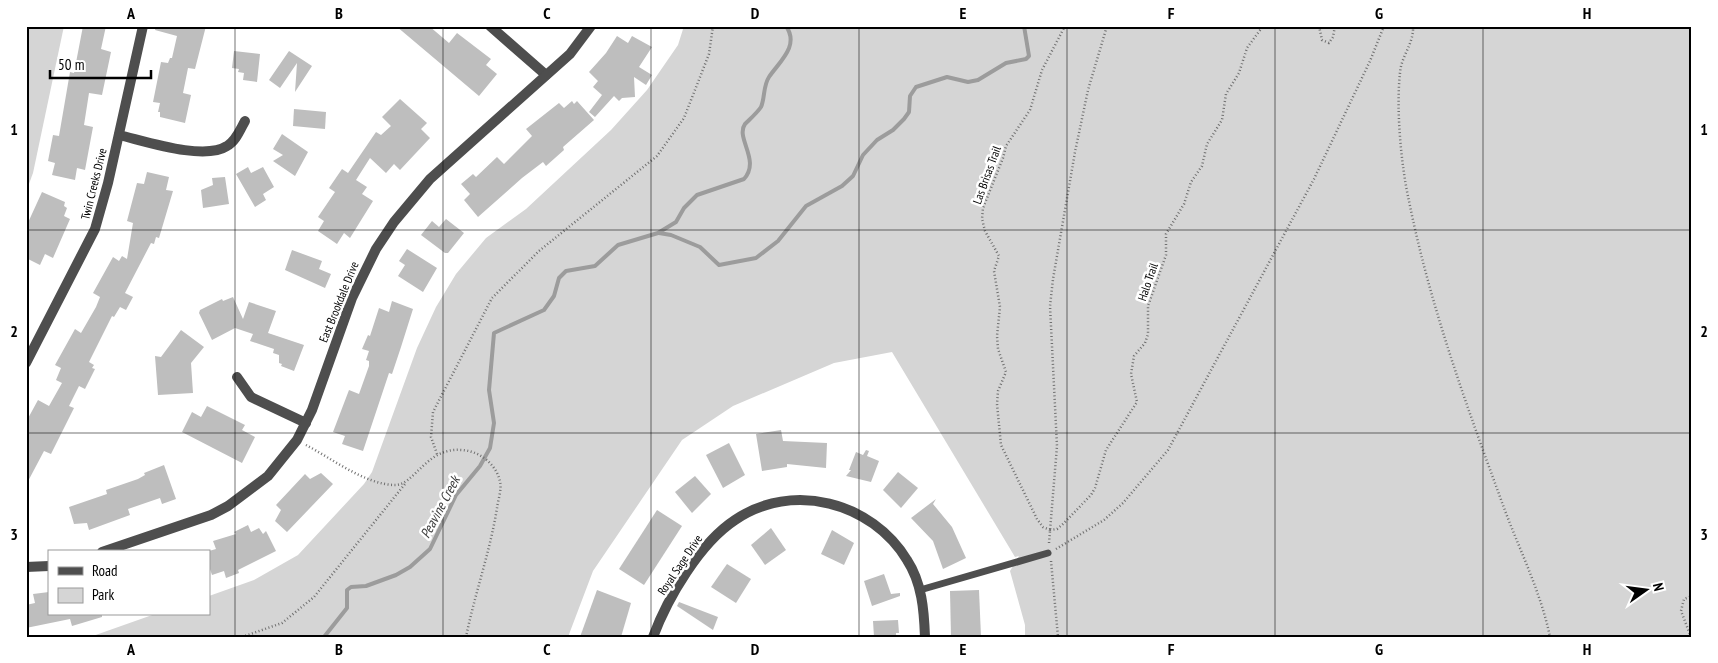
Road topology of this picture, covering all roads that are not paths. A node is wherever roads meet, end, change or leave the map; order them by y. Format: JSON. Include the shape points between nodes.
{"nodes":[{"id":1,"x":143,"y":26,"type":"edge"},
{"id":2,"x":490,"y":26,"type":"edge"},
{"id":3,"x":591,"y":26,"type":"edge"},
{"id":4,"x":546,"y":75,"type":"junction"},
{"id":5,"x":245,"y":121,"type":"dead end"},
{"id":6,"x":119,"y":135,"type":"junction"},
{"id":7,"x":26,"y":363,"type":"edge"},
{"id":8,"x":237,"y":377,"type":"dead end"},
{"id":9,"x":306,"y":423,"type":"junction"},
{"id":10,"x":108,"y":550,"type":"edge"},
{"id":11,"x":1048,"y":553,"type":"road end"},
{"id":12,"x":48,"y":566,"type":"edge"},
{"id":13,"x":26,"y":567,"type":"edge"},
{"id":14,"x":920,"y":590,"type":"junction"},
{"id":15,"x":653,"y":637,"type":"edge"},
{"id":16,"x":925,"y":637,"type":"edge"}],
"edges":[{"from":1,"to":6,"type":"street","name":"Twin Creeks Drive"},
{"from":2,"to":4,"type":"street"},
{"from":3,"to":4,"type":"street","name":"East Brookdale Drive","via":[[570,54]]},
{"from":4,"to":9,"type":"street","name":"East Brookdale Drive","via":[[430,179],[394,222],[376,249],[352,298]]},
{"from":5,"to":6,"type":"street","via":[[227,146],[207,152]]},
{"from":6,"to":7,"type":"street","name":"Twin Creeks Drive","via":[[95,229]]},
{"from":8,"to":9,"type":"street","via":[[251,397]]},
{"from":9,"to":10,"type":"street","name":"East Brookdale Drive","via":[[297,440],[268,476],[228,506],[211,515]]},
{"from":11,"to":14,"type":"lane"},
{"from":12,"to":13,"type":"street"},
{"from":14,"to":15,"type":"street","name":"Royal Sage Drive","via":[[908,561],[882,530],[847,509],[826,502],[793,500],[772,504],[736,519],[720,531],[705,547],[669,603]]},
{"from":14,"to":16,"type":"street","name":"Royal Sage Drive"}]}
